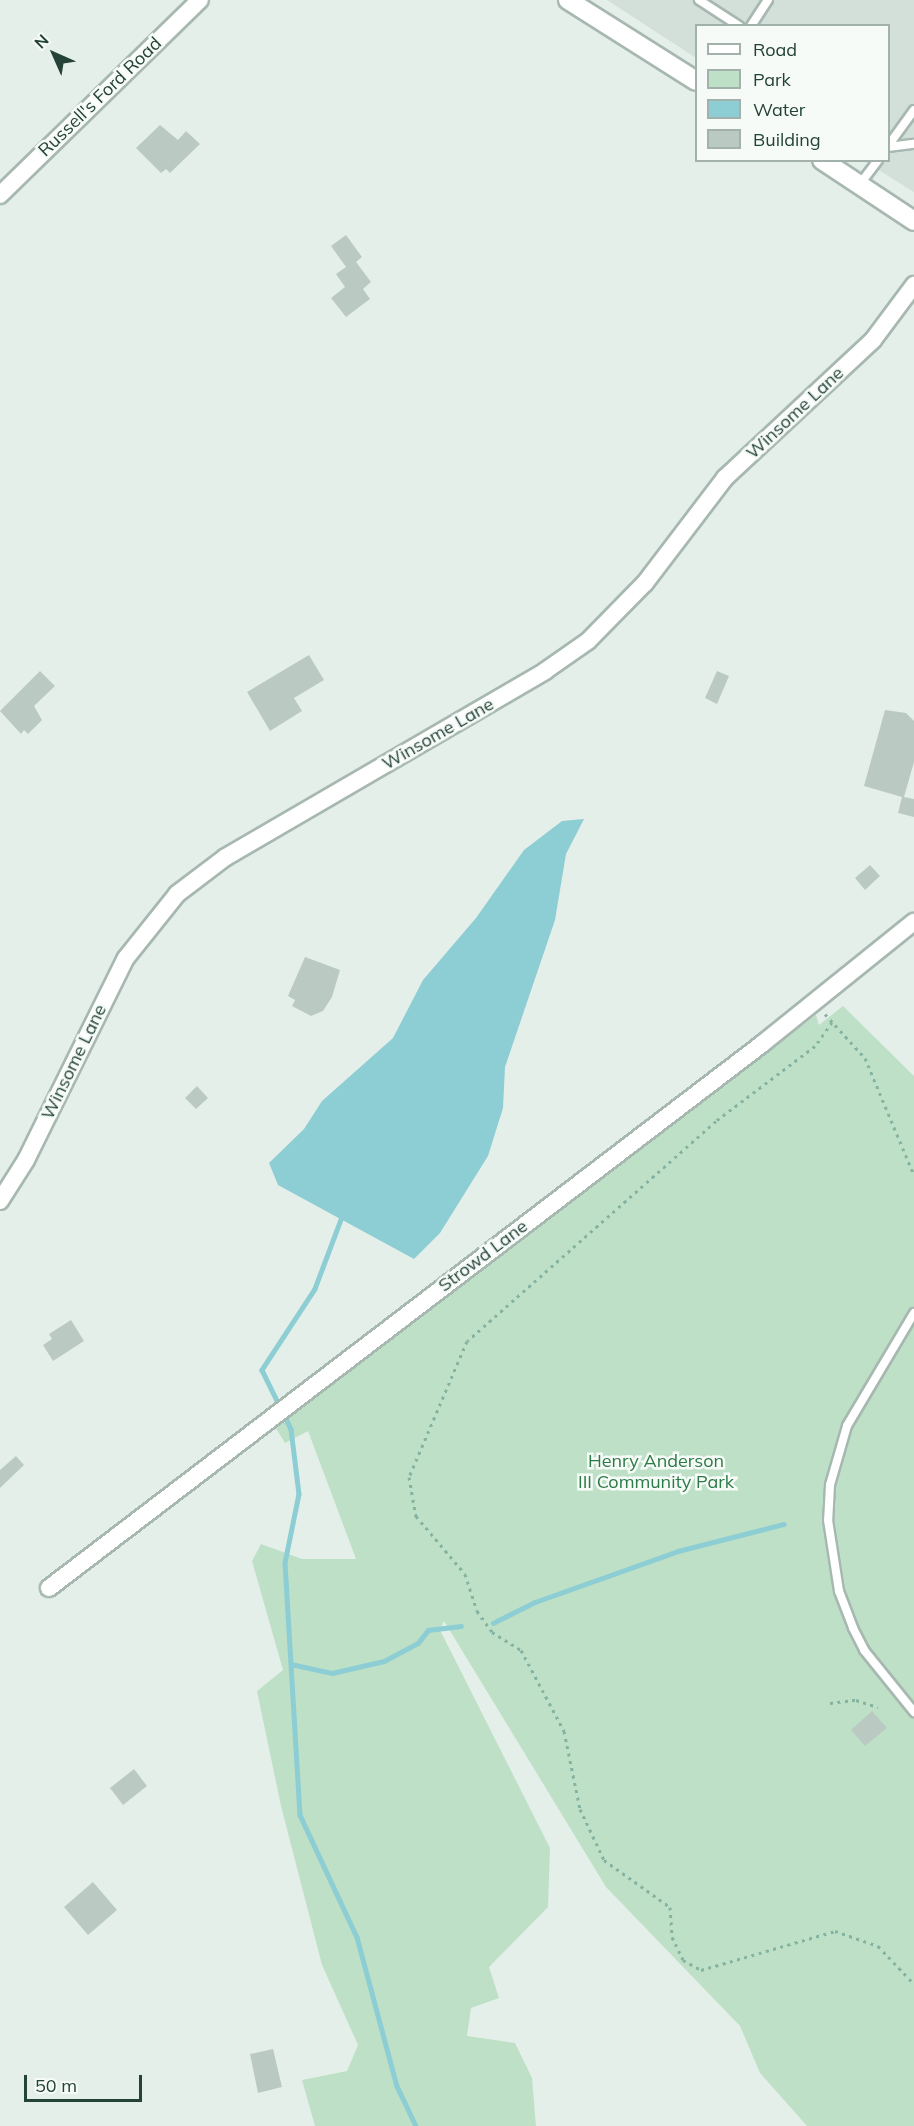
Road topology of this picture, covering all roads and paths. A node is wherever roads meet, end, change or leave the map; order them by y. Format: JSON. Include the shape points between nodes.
{"nodes":[{"id":1,"x":200,"y":0,"type":"edge"},
{"id":2,"x":568,"y":0,"type":"edge"},
{"id":3,"x":699,"y":0,"type":"edge"},
{"id":4,"x":768,"y":0,"type":"edge"},
{"id":5,"x":736,"y":24,"type":"edge"},
{"id":6,"x":752,"y":24,"type":"edge"},
{"id":7,"x":695,"y":80,"type":"edge"},
{"id":8,"x":914,"y":110,"type":"edge"},
{"id":9,"x":890,"y":143,"type":"edge"},
{"id":10,"x":914,"y":144,"type":"edge"},
{"id":11,"x":890,"y":146,"type":"edge"},
{"id":12,"x":825,"y":162,"type":"edge"},
{"id":13,"x":876,"y":162,"type":"edge"},
{"id":14,"x":860,"y":184,"type":"junction"},
{"id":15,"x":0,"y":195,"type":"edge"},
{"id":16,"x":914,"y":221,"type":"edge"},
{"id":17,"x":914,"y":285,"type":"edge"},
{"id":18,"x":914,"y":922,"type":"edge"},
{"id":19,"x":816,"y":1000,"type":"junction"},
{"id":20,"x":832,"y":1022,"type":"junction"},
{"id":21,"x":914,"y":1175,"type":"edge"},
{"id":22,"x":0,"y":1201,"type":"edge"},
{"id":23,"x":914,"y":1313,"type":"edge"},
{"id":24,"x":49,"y":1588,"type":"dead end"},
{"id":25,"x":830,"y":1704,"type":"dead end"},
{"id":26,"x":878,"y":1707,"type":"dead end"},
{"id":27,"x":914,"y":1712,"type":"edge"},
{"id":28,"x":914,"y":1983,"type":"edge"}],
"edges":[{"from":1,"to":15,"type":"street","name":"Russell's Ford Road"},
{"from":2,"to":7,"type":"street"},
{"from":3,"to":5,"type":"lane"},
{"from":4,"to":6,"type":"lane"},
{"from":8,"to":9,"type":"lane"},
{"from":10,"to":11,"type":"lane"},
{"from":12,"to":14,"type":"street"},
{"from":13,"to":14,"type":"lane"},
{"from":14,"to":16,"type":"street"},
{"from":17,"to":22,"type":"street","name":"Winsome Lane","via":[[873,340],[725,478],[645,583],[588,641],[545,671],[226,857],[177,894],[126,958],[26,1160]]},
{"from":18,"to":19,"type":"street","name":"Strowd Lane"},
{"from":19,"to":20,"type":"path"},
{"from":19,"to":24,"type":"street","name":"Strowd Lane"},
{"from":20,"to":21,"type":"path","via":[[865,1058]]},
{"from":20,"to":28,"type":"path","via":[[815,1047],[716,1121],[467,1341],[409,1477],[416,1516],[465,1574],[477,1611],[492,1632],[521,1650],[564,1731],[580,1809],[604,1860],[670,1907],[672,1937],[682,1960],[701,1970],[835,1931],[878,1946]]},
{"from":23,"to":27,"type":"lane","via":[[847,1426],[830,1485],[828,1520],[839,1591],[853,1628],[864,1650]]},
{"from":25,"to":26,"type":"path","via":[[856,1701]]}]}
